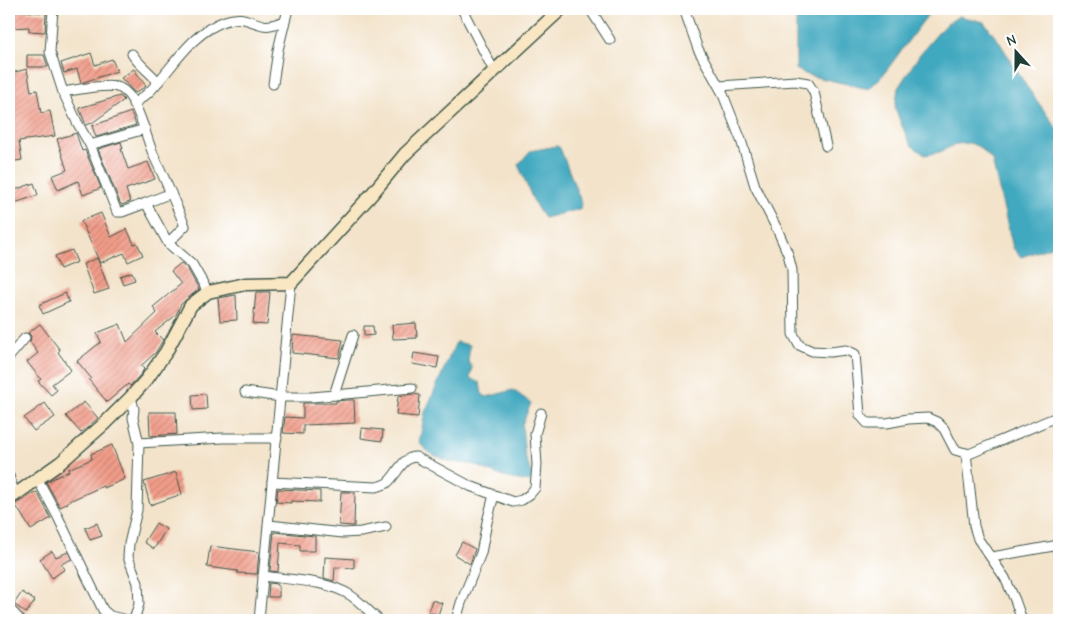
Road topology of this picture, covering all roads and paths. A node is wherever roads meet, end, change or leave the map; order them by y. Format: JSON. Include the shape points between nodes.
{"nodes":[{"id":1,"x":53,"y":9,"type":"edge"},
{"id":2,"x":288,"y":9,"type":"edge"},
{"id":3,"x":462,"y":9,"type":"edge"},
{"id":4,"x":562,"y":9,"type":"edge"},
{"id":5,"x":590,"y":9,"type":"edge"},
{"id":6,"x":684,"y":9,"type":"edge"},
{"id":7,"x":285,"y":21,"type":"junction"},
{"id":8,"x":610,"y":40,"type":"dead end"},
{"id":9,"x":132,"y":54,"type":"dead end"},
{"id":10,"x":494,"y":71,"type":"junction"},
{"id":11,"x":158,"y":82,"type":"junction"},
{"id":12,"x":273,"y":84,"type":"dead end"},
{"id":13,"x":719,"y":86,"type":"junction"},
{"id":14,"x":63,"y":92,"type":"junction"},
{"id":15,"x":134,"y":104,"type":"junction"},
{"id":16,"x":145,"y":128,"type":"junction"},
{"id":17,"x":90,"y":145,"type":"junction"},
{"id":18,"x":826,"y":146,"type":"dead end"},
{"id":19,"x":171,"y":193,"type":"junction"},
{"id":20,"x":146,"y":203,"type":"junction"},
{"id":21,"x":168,"y":243,"type":"junction"},
{"id":22,"x":291,"y":283,"type":"junction"},
{"id":23,"x":208,"y":292,"type":"junction"},
{"id":24,"x":353,"y":335,"type":"dead end"},
{"id":25,"x":25,"y":338,"type":"dead end"},
{"id":26,"x":9,"y":357,"type":"edge"},
{"id":27,"x":412,"y":388,"type":"dead end"},
{"id":28,"x":245,"y":392,"type":"dead end"},
{"id":29,"x":334,"y":395,"type":"junction"},
{"id":30,"x":281,"y":396,"type":"junction"},
{"id":31,"x":131,"y":397,"type":"junction"},
{"id":32,"x":541,"y":413,"type":"dead end"},
{"id":33,"x":1059,"y":416,"type":"edge"},
{"id":34,"x":277,"y":438,"type":"junction"},
{"id":35,"x":139,"y":443,"type":"junction"},
{"id":36,"x":966,"y":453,"type":"junction"},
{"id":37,"x":9,"y":476,"type":"edge"},
{"id":38,"x":38,"y":480,"type":"junction"},
{"id":39,"x":272,"y":482,"type":"junction"},
{"id":40,"x":494,"y":495,"type":"junction"},
{"id":41,"x":12,"y":497,"type":"edge"},
{"id":42,"x":269,"y":525,"type":"junction"},
{"id":43,"x":386,"y":528,"type":"dead end"},
{"id":44,"x":1059,"y":545,"type":"edge"},
{"id":45,"x":992,"y":557,"type":"junction"},
{"id":46,"x":263,"y":576,"type":"junction"},
{"id":47,"x":9,"y":608,"type":"edge"},
{"id":48,"x":20,"y":620,"type":"edge"},
{"id":49,"x":127,"y":620,"type":"edge"},
{"id":50,"x":134,"y":620,"type":"edge"},
{"id":51,"x":260,"y":620,"type":"edge"},
{"id":52,"x":380,"y":620,"type":"edge"},
{"id":53,"x":456,"y":620,"type":"edge"},
{"id":54,"x":1022,"y":620,"type":"edge"}],
"edges":[{"from":1,"to":14,"type":"street","via":[[50,52]]},
{"from":2,"to":7,"type":"street"},
{"from":3,"to":10,"type":"street"},
{"from":4,"to":10,"type":"street"},
{"from":5,"to":8,"type":"street"},
{"from":6,"to":13,"type":"street","via":[[698,49]]},
{"from":7,"to":11,"type":"street","via":[[263,26],[240,18],[213,27],[182,52]]},
{"from":7,"to":12,"type":"street"},
{"from":9,"to":11,"type":"street"},
{"from":10,"to":22,"type":"street","via":[[405,154]]},
{"from":11,"to":15,"type":"street"},
{"from":13,"to":18,"type":"street","via":[[796,81],[808,84],[814,92]]},
{"from":13,"to":36,"type":"street","via":[[756,186],[788,254],[792,270],[793,334],[799,345],[812,351],[846,350],[854,354],[860,415],[866,423],[928,418],[944,429],[955,450]]},
{"from":14,"to":15,"type":"street","via":[[94,86],[120,88]]},
{"from":14,"to":17,"type":"street"},
{"from":15,"to":16,"type":"street"},
{"from":16,"to":17,"type":"street"},
{"from":16,"to":19,"type":"street"},
{"from":17,"to":20,"type":"street","via":[[117,212]]},
{"from":19,"to":20,"type":"street"},
{"from":19,"to":21,"type":"street","via":[[186,226]]},
{"from":20,"to":21,"type":"street"},
{"from":21,"to":23,"type":"street","via":[[192,264]]},
{"from":22,"to":23,"type":"street","via":[[245,284]]},
{"from":22,"to":30,"type":"street"},
{"from":23,"to":31,"type":"street","via":[[191,305],[166,352]]},
{"from":24,"to":29,"type":"street"},
{"from":25,"to":26,"type":"street"},
{"from":27,"to":29,"type":"street"},
{"from":28,"to":30,"type":"street"},
{"from":29,"to":30,"type":"street"},
{"from":30,"to":34,"type":"street"},
{"from":31,"to":35,"type":"street"},
{"from":31,"to":38,"type":"street"},
{"from":32,"to":40,"type":"street","via":[[535,434],[537,465],[534,488],[522,500],[514,502]]},
{"from":33,"to":36,"type":"street"},
{"from":34,"to":35,"type":"street"},
{"from":34,"to":39,"type":"street"},
{"from":35,"to":50,"type":"street","via":[[137,510],[128,557],[138,583],[139,604]]},
{"from":36,"to":45,"type":"street","via":[[974,526],[978,539]]},
{"from":37,"to":41,"type":"street"},
{"from":38,"to":41,"type":"street"},
{"from":38,"to":49,"type":"street","via":[[103,610],[110,616]]},
{"from":39,"to":40,"type":"street","via":[[376,487],[388,482],[405,462],[416,457]]},
{"from":39,"to":42,"type":"street"},
{"from":40,"to":53,"type":"street","via":[[481,553]]},
{"from":42,"to":43,"type":"street","via":[[342,533]]},
{"from":42,"to":46,"type":"street"},
{"from":44,"to":45,"type":"street"},
{"from":45,"to":54,"type":"street","via":[[1016,600]]},
{"from":46,"to":51,"type":"street"},
{"from":46,"to":52,"type":"street","via":[[340,590]]},
{"from":47,"to":48,"type":"street"}]}
